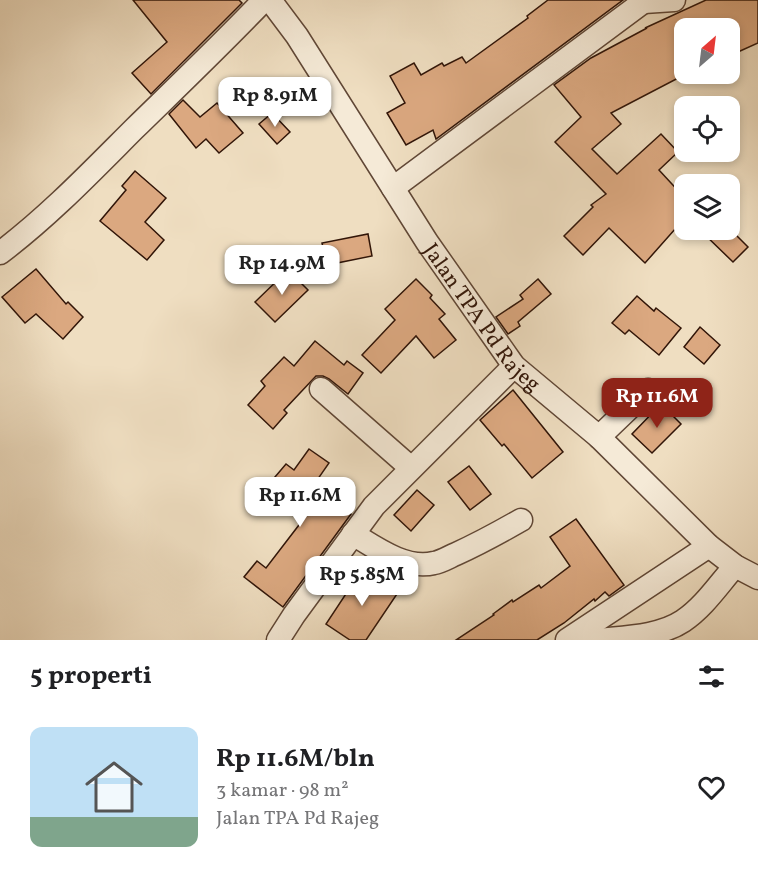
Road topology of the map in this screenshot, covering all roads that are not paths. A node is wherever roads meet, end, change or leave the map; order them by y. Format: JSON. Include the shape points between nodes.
{"nodes":[{"id":1,"x":264,"y":0,"type":"edge"},
{"id":2,"x":270,"y":0,"type":"edge"},
{"id":3,"x":674,"y":0,"type":"edge"},
{"id":4,"x":645,"y":1,"type":"edge"},
{"id":5,"x":393,"y":188,"type":"junction"},
{"id":6,"x":0,"y":253,"type":"edge"},
{"id":7,"x":514,"y":366,"type":"junction"},
{"id":8,"x":321,"y":389,"type":"dead end"},
{"id":9,"x":648,"y":390,"type":"dead end"},
{"id":10,"x":599,"y":437,"type":"junction"},
{"id":11,"x":411,"y":468,"type":"junction"},
{"id":12,"x":521,"y":520,"type":"dead end"},
{"id":13,"x":353,"y":534,"type":"junction"},
{"id":14,"x":709,"y":546,"type":"junction"},
{"id":15,"x":735,"y":566,"type":"junction"},
{"id":16,"x":758,"y":578,"type":"edge"},
{"id":17,"x":278,"y":640,"type":"edge"},
{"id":18,"x":567,"y":640,"type":"edge"},
{"id":19,"x":596,"y":640,"type":"edge"}],
"edges":[{"from":1,"to":6,"type":"street","via":[[64,199]]},
{"from":2,"to":5,"type":"street","name":"Jalan TPA Pd Rajeg"},
{"from":3,"to":4,"type":"street"},
{"from":4,"to":5,"type":"street"},
{"from":5,"to":7,"type":"street","name":"Jalan TPA Pd Rajeg"},
{"from":7,"to":10,"type":"street","name":"Jalan TPA Pd Rajeg"},
{"from":7,"to":11,"type":"street"},
{"from":8,"to":11,"type":"street"},
{"from":9,"to":10,"type":"street"},
{"from":10,"to":14,"type":"street","name":"Jalan TPA Pd Rajeg"},
{"from":11,"to":13,"type":"street"},
{"from":12,"to":13,"type":"street","via":[[434,564],[399,559]]},
{"from":13,"to":17,"type":"street"},
{"from":14,"to":15,"type":"street","name":"Jalan TPA Pd Rajeg"},
{"from":14,"to":18,"type":"street"},
{"from":15,"to":16,"type":"street","name":"Jalan TPA Pd Rajeg"},
{"from":15,"to":19,"type":"street","via":[[683,621],[635,636]]}]}
